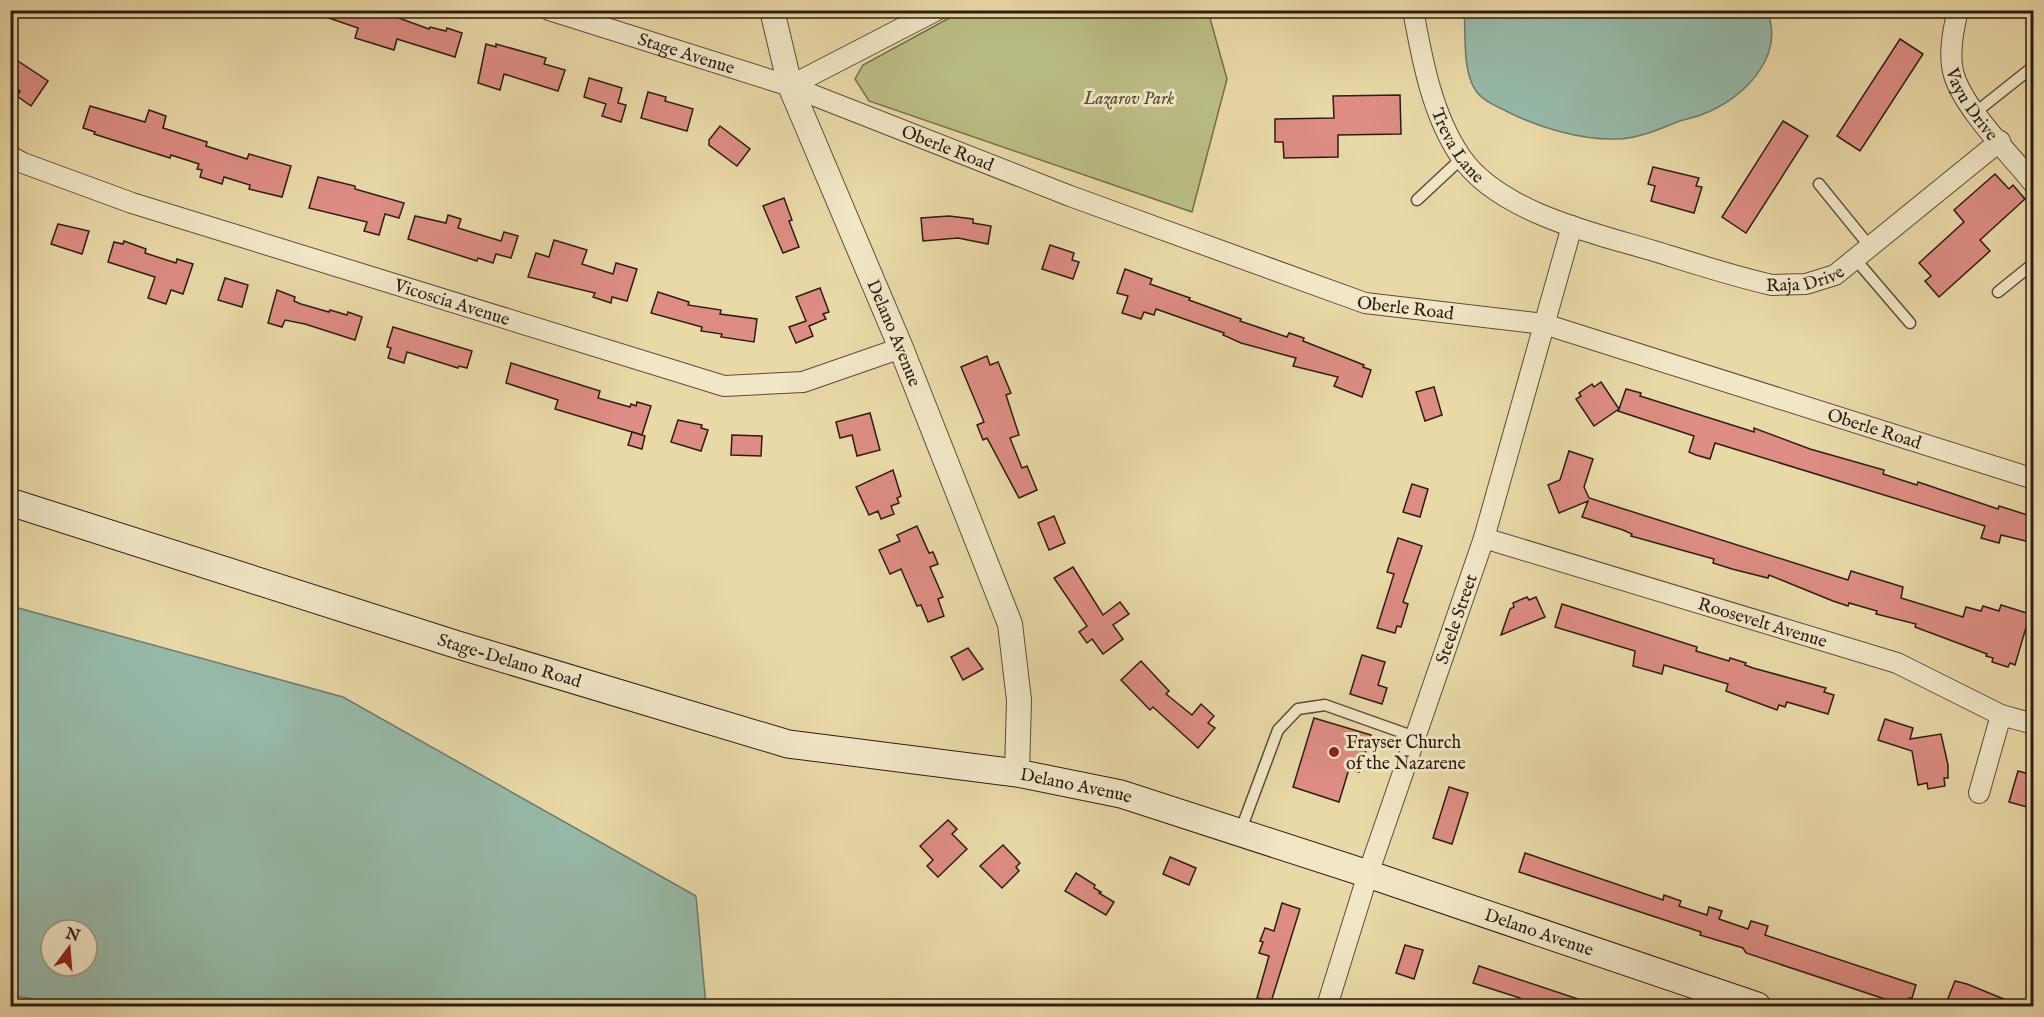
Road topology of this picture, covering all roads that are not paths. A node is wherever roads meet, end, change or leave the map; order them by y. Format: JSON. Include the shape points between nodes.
{"nodes":[{"id":1,"x":549,"y":10,"type":"edge"},
{"id":2,"x":772,"y":10,"type":"edge"},
{"id":3,"x":937,"y":10,"type":"edge"},
{"id":4,"x":1413,"y":10,"type":"edge"},
{"id":5,"x":1958,"y":10,"type":"edge"},
{"id":6,"x":2034,"y":66,"type":"edge"},
{"id":7,"x":790,"y":86,"type":"junction"},
{"id":8,"x":1976,"y":112,"type":"junction"},
{"id":9,"x":2000,"y":141,"type":"junction"},
{"id":10,"x":10,"y":156,"type":"edge"},
{"id":11,"x":1462,"y":158,"type":"junction"},
{"id":12,"x":1819,"y":184,"type":"dead end"},
{"id":13,"x":2034,"y":184,"type":"edge"},
{"id":14,"x":1417,"y":200,"type":"dead end"},
{"id":15,"x":1572,"y":226,"type":"junction"},
{"id":16,"x":1863,"y":254,"type":"junction"},
{"id":17,"x":2034,"y":263,"type":"edge"},
{"id":18,"x":1998,"y":292,"type":"dead end"},
{"id":19,"x":1910,"y":323,"type":"dead end"},
{"id":20,"x":1544,"y":324,"type":"junction"},
{"id":21,"x":901,"y":348,"type":"junction"},
{"id":22,"x":2034,"y":479,"type":"edge"},
{"id":23,"x":10,"y":502,"type":"edge"},
{"id":24,"x":1484,"y":538,"type":"junction"},
{"id":25,"x":2001,"y":715,"type":"junction"},
{"id":26,"x":2034,"y":724,"type":"edge"},
{"id":27,"x":1415,"y":738,"type":"junction"},
{"id":28,"x":1017,"y":773,"type":"junction"},
{"id":29,"x":1979,"y":793,"type":"dead end"},
{"id":30,"x":1239,"y":832,"type":"junction"},
{"id":31,"x":1368,"y":874,"type":"junction"},
{"id":32,"x":1327,"y":1006,"type":"edge"},
{"id":33,"x":1757,"y":1006,"type":"edge"}],
"edges":[{"from":1,"to":7,"type":"street","name":"Stage Avenue"},
{"from":2,"to":7,"type":"street","name":"Delano Avenue"},
{"from":3,"to":7,"type":"street"},
{"from":4,"to":11,"type":"street","name":"Treva Lane","via":[[1420,52],[1434,97],[1446,132]]},
{"from":5,"to":8,"type":"street","name":"Vayu Drive","via":[[1952,42],[1953,74],[1962,95]]},
{"from":6,"to":8,"type":"lane"},
{"from":7,"to":20,"type":"street","name":"Oberle Road","via":[[1070,196],[1365,303]]},
{"from":7,"to":21,"type":"street","name":"Delano Avenue"},
{"from":8,"to":9,"type":"street","name":"Vayu Drive"},
{"from":9,"to":13,"type":"street","name":"Vayu Drive"},
{"from":9,"to":16,"type":"street","name":"Raja Drive"},
{"from":10,"to":21,"type":"street","name":"Vicoscia Avenue","via":[[132,203],[724,386],[803,382]]},
{"from":11,"to":14,"type":"lane"},
{"from":11,"to":15,"type":"street","name":"Treva Lane","via":[[1491,186],[1526,207]]},
{"from":12,"to":16,"type":"lane"},
{"from":15,"to":16,"type":"street","name":"Raja Drive","via":[[1772,285],[1806,284],[1835,275]]},
{"from":15,"to":20,"type":"street","name":"Steele Street"},
{"from":16,"to":19,"type":"lane"},
{"from":17,"to":18,"type":"lane"},
{"from":20,"to":22,"type":"street","name":"Oberle Road"},
{"from":20,"to":24,"type":"street","name":"Steele Street"},
{"from":21,"to":28,"type":"street","name":"Delano Avenue","via":[[1010,624],[1019,700]]},
{"from":23,"to":28,"type":"main road","name":"Stage-Delano Road","via":[[458,645],[788,744]]},
{"from":24,"to":25,"type":"street","name":"Roosevelt Avenue","via":[[1897,663]]},
{"from":24,"to":27,"type":"street","name":"Steele Street"},
{"from":25,"to":26,"type":"street","name":"Roosevelt Avenue"},
{"from":25,"to":29,"type":"street"},
{"from":27,"to":30,"type":"lane","via":[[1325,705],[1298,709],[1278,730]]},
{"from":27,"to":31,"type":"street","name":"Steele Street"},
{"from":28,"to":30,"type":"main road","name":"Delano Avenue","via":[[1121,794]]},
{"from":30,"to":31,"type":"main road","name":"Delano Avenue"},
{"from":31,"to":32,"type":"street","name":"Steele Street"},
{"from":31,"to":33,"type":"main road","name":"Delano Avenue"}]}
